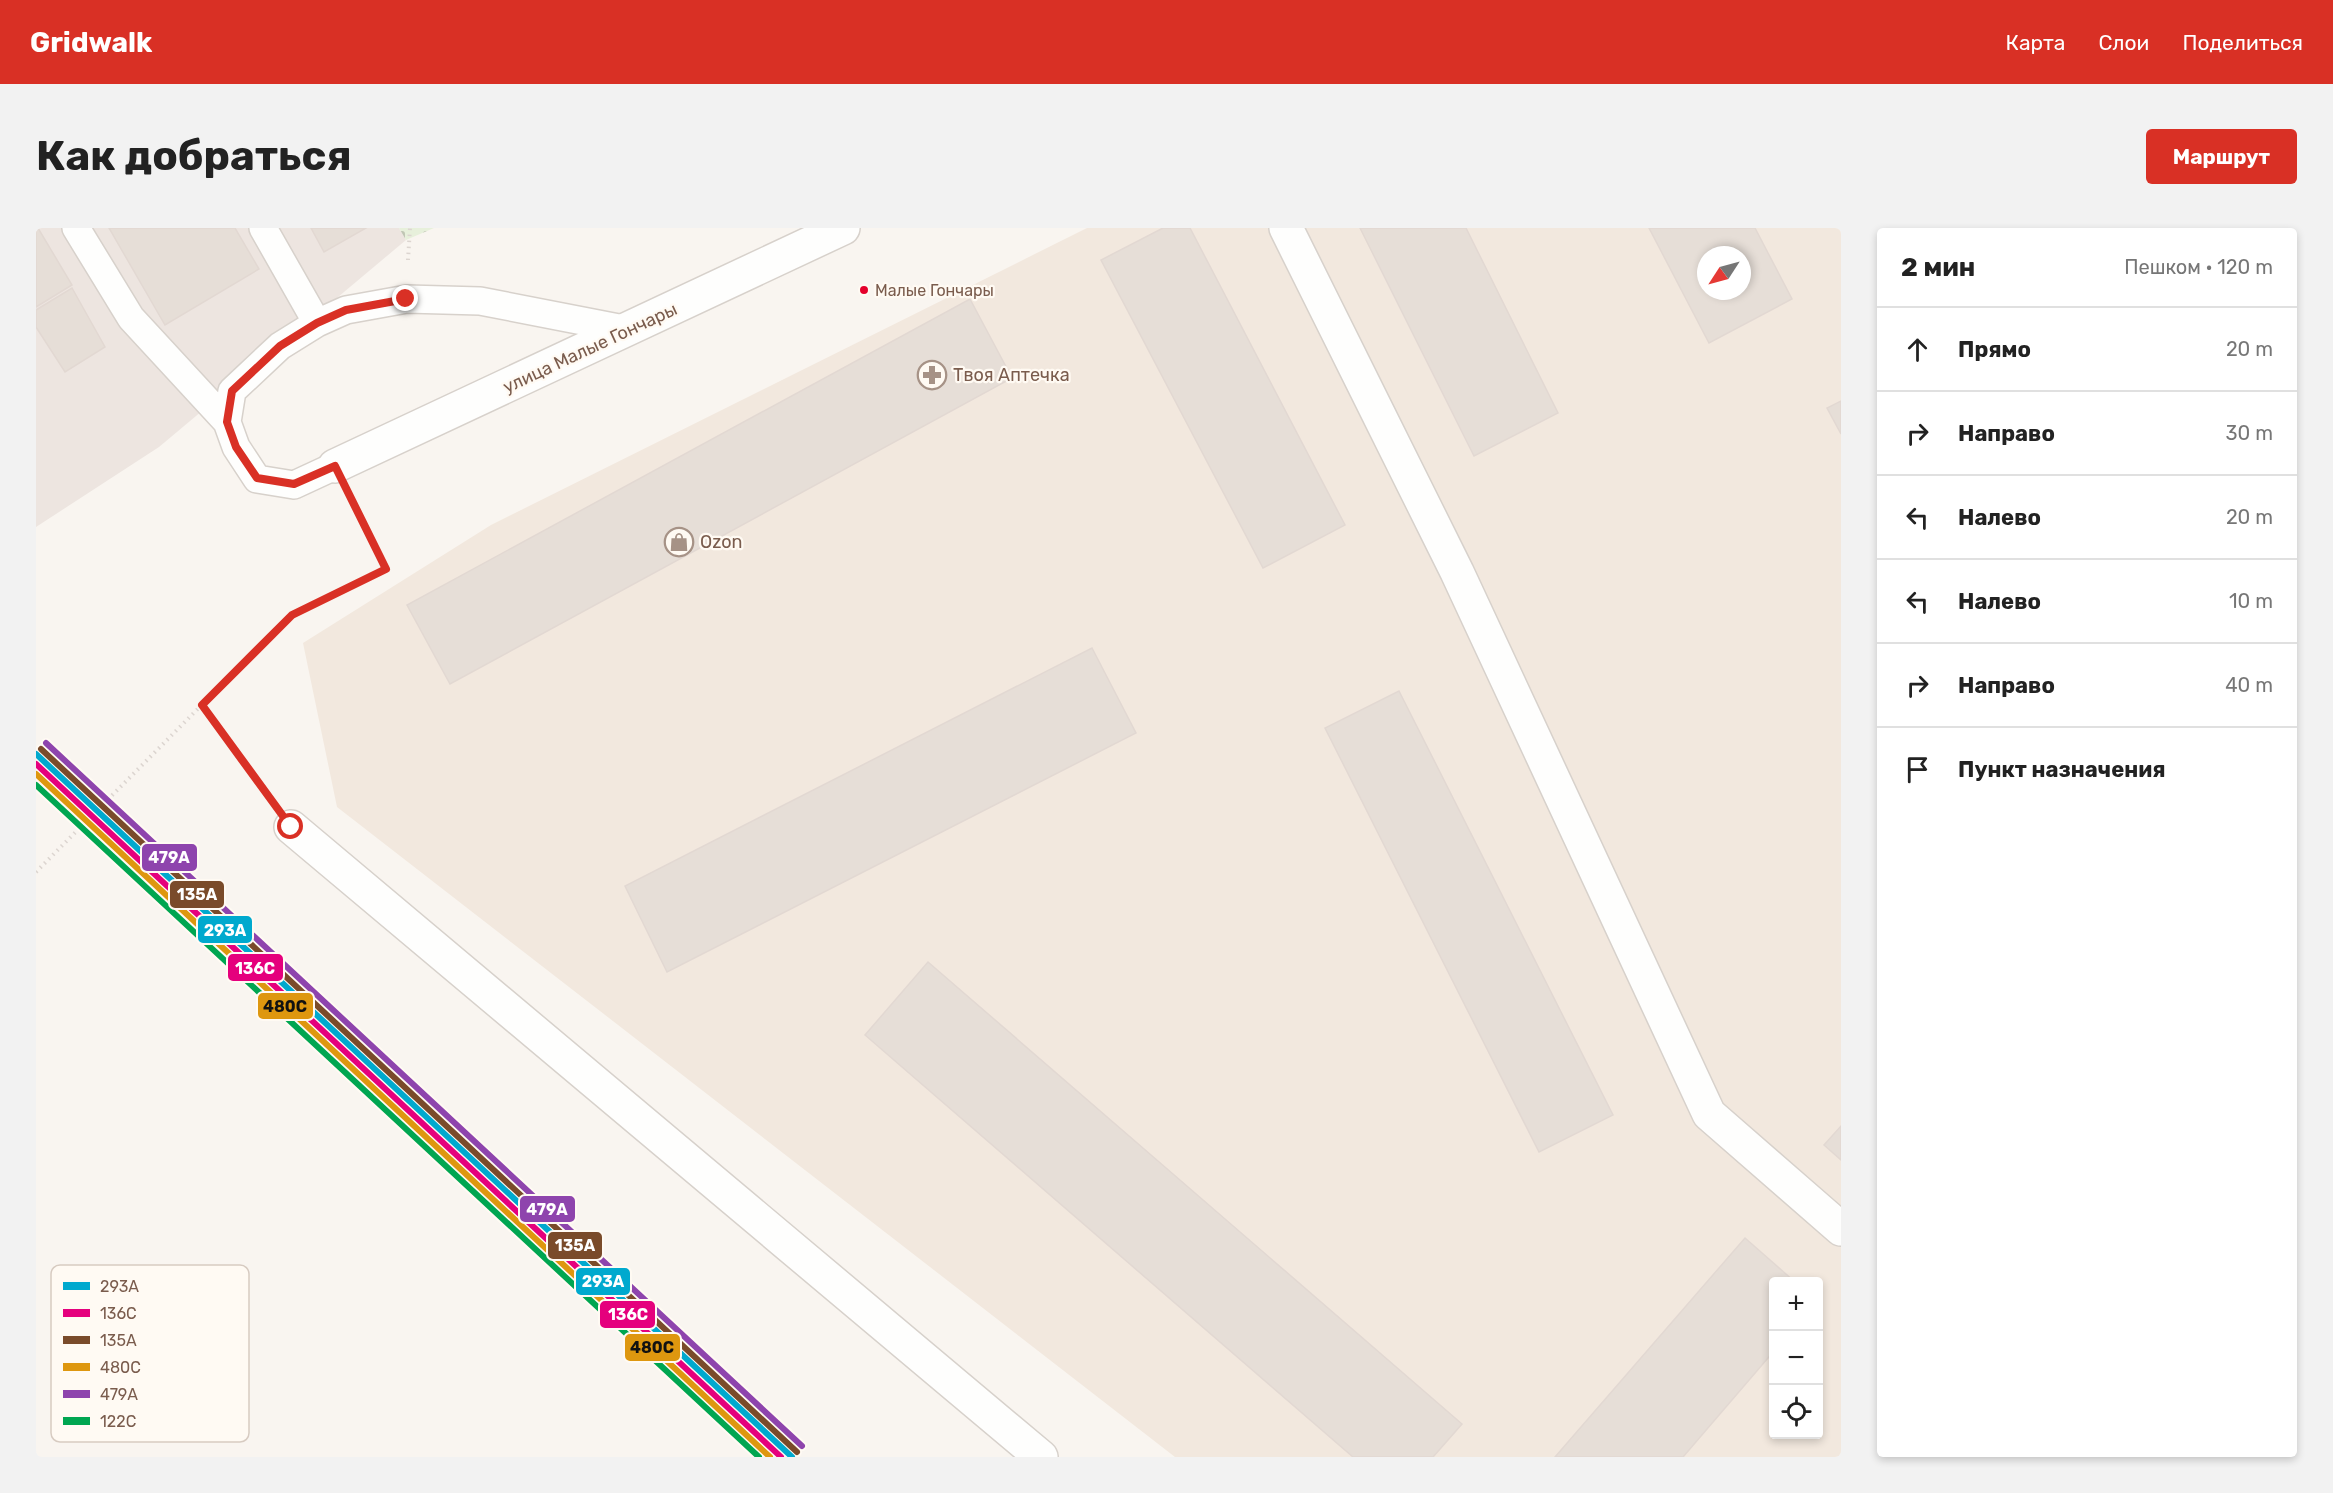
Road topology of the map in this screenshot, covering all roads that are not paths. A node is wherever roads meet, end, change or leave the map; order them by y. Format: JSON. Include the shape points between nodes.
{"nodes":[{"id":1,"x":76,"y":228,"type":"edge"},
{"id":2,"x":263,"y":228,"type":"edge"},
{"id":3,"x":843,"y":228,"type":"edge"},
{"id":4,"x":1286,"y":228,"type":"edge"},
{"id":5,"x":317,"y":323,"type":"junction"},
{"id":6,"x":629,"y":330,"type":"junction"},
{"id":7,"x":227,"y":422,"type":"junction"},
{"id":8,"x":335,"y":466,"type":"joint"},
{"id":9,"x":291,"y":827,"type":"road end"},
{"id":10,"x":1841,"y":1228,"type":"edge"},
{"id":11,"x":1041,"y":1457,"type":"edge"}],
"edges":[{"from":1,"to":7,"type":"lane","via":[[131,318]]},
{"from":2,"to":5,"type":"lane"},
{"from":3,"to":6,"type":"street","name":"улица Малые Гончары"},
{"from":4,"to":10,"type":"street","via":[[1457,572],[1710,1114]]},
{"from":5,"to":6,"type":"lane","via":[[346,310],[406,299],[480,301]]},
{"from":5,"to":7,"type":"lane","via":[[280,346],[232,391]]},
{"from":6,"to":8,"type":"street","name":"улица Малые Гончары"},
{"from":7,"to":8,"type":"lane","via":[[236,447],[257,478],[294,484]]},
{"from":9,"to":11,"type":"street"}]}
